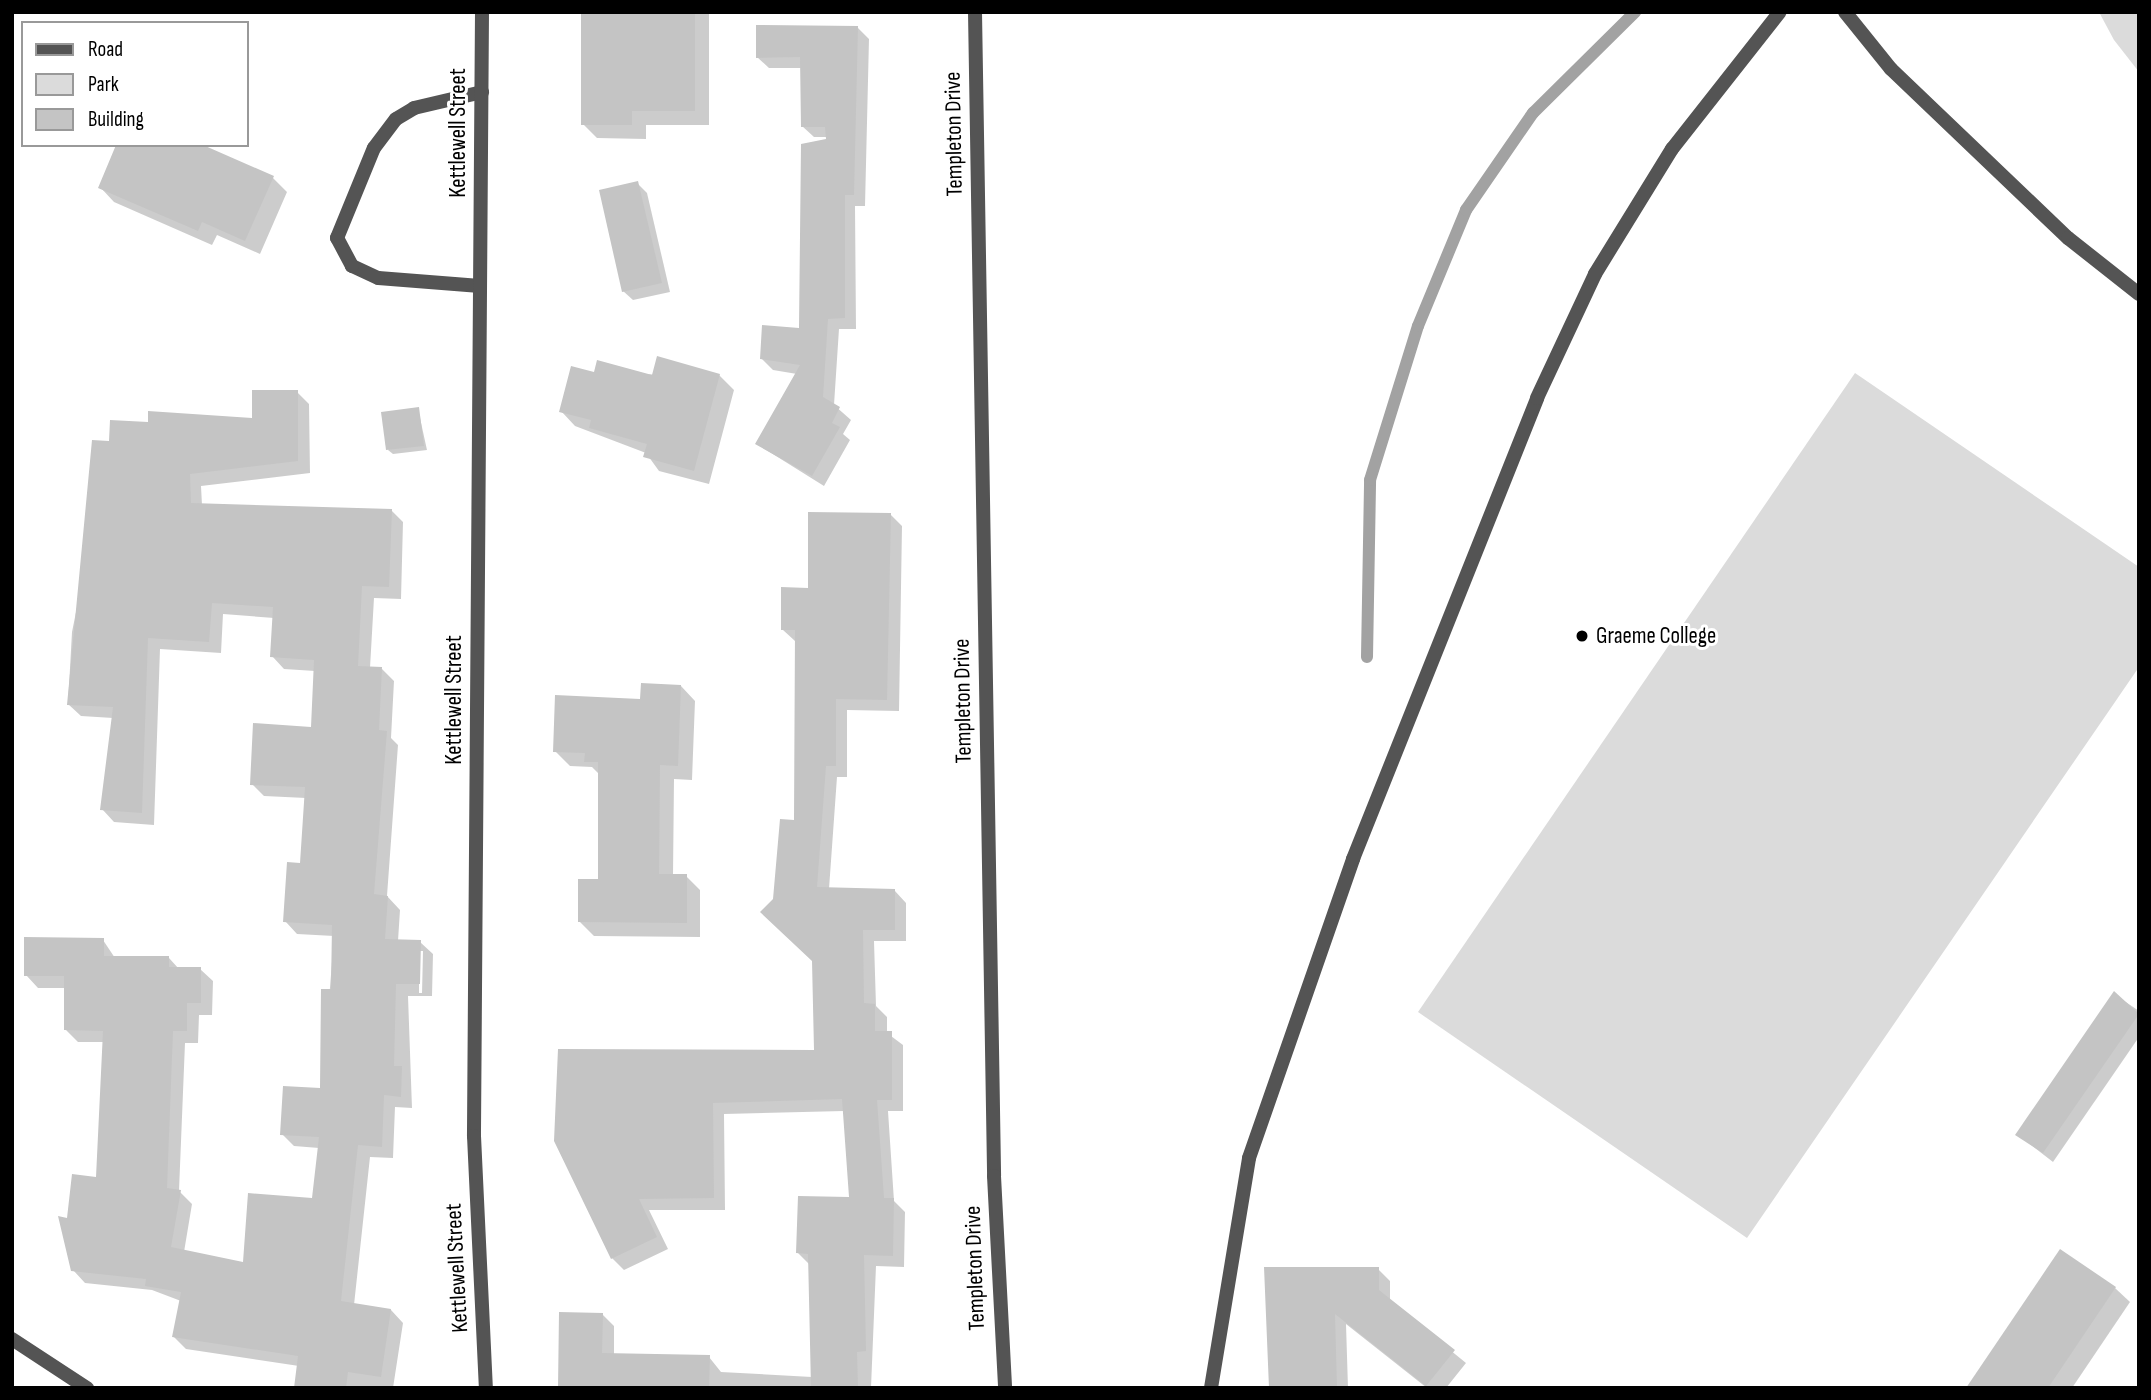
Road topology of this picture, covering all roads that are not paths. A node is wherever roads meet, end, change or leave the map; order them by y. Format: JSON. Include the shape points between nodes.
{"nodes":[{"id":1,"x":482,"y":12,"type":"edge"},
{"id":2,"x":975,"y":12,"type":"edge"},
{"id":3,"x":1780,"y":12,"type":"edge"},
{"id":4,"x":1845,"y":12,"type":"edge"},
{"id":5,"x":482,"y":92,"type":"junction"},
{"id":6,"x":480,"y":286,"type":"junction"},
{"id":7,"x":2139,"y":294,"type":"edge"},
{"id":8,"x":14,"y":1343,"type":"edge"},
{"id":9,"x":87,"y":1388,"type":"edge"},
{"id":10,"x":486,"y":1388,"type":"edge"},
{"id":11,"x":1005,"y":1388,"type":"edge"},
{"id":12,"x":1211,"y":1388,"type":"edge"}],
"edges":[{"from":1,"to":5,"type":"street","name":"Kettlewell Street"},
{"from":2,"to":11,"type":"street","name":"Templeton Drive","via":[[994,1162]]},
{"from":3,"to":12,"type":"street","via":[[1672,149],[1595,274],[1537,398],[1353,859],[1249,1158]]},
{"from":4,"to":7,"type":"street","via":[[1891,69],[2068,238]]},
{"from":5,"to":6,"type":"street","name":"Kettlewell Street"},
{"from":5,"to":6,"type":"street","via":[[414,108],[396,119],[374,148],[337,238],[352,266],[378,278]]},
{"from":6,"to":10,"type":"street","name":"Kettlewell Street","via":[[474,1136]]},
{"from":8,"to":9,"type":"street"}]}
